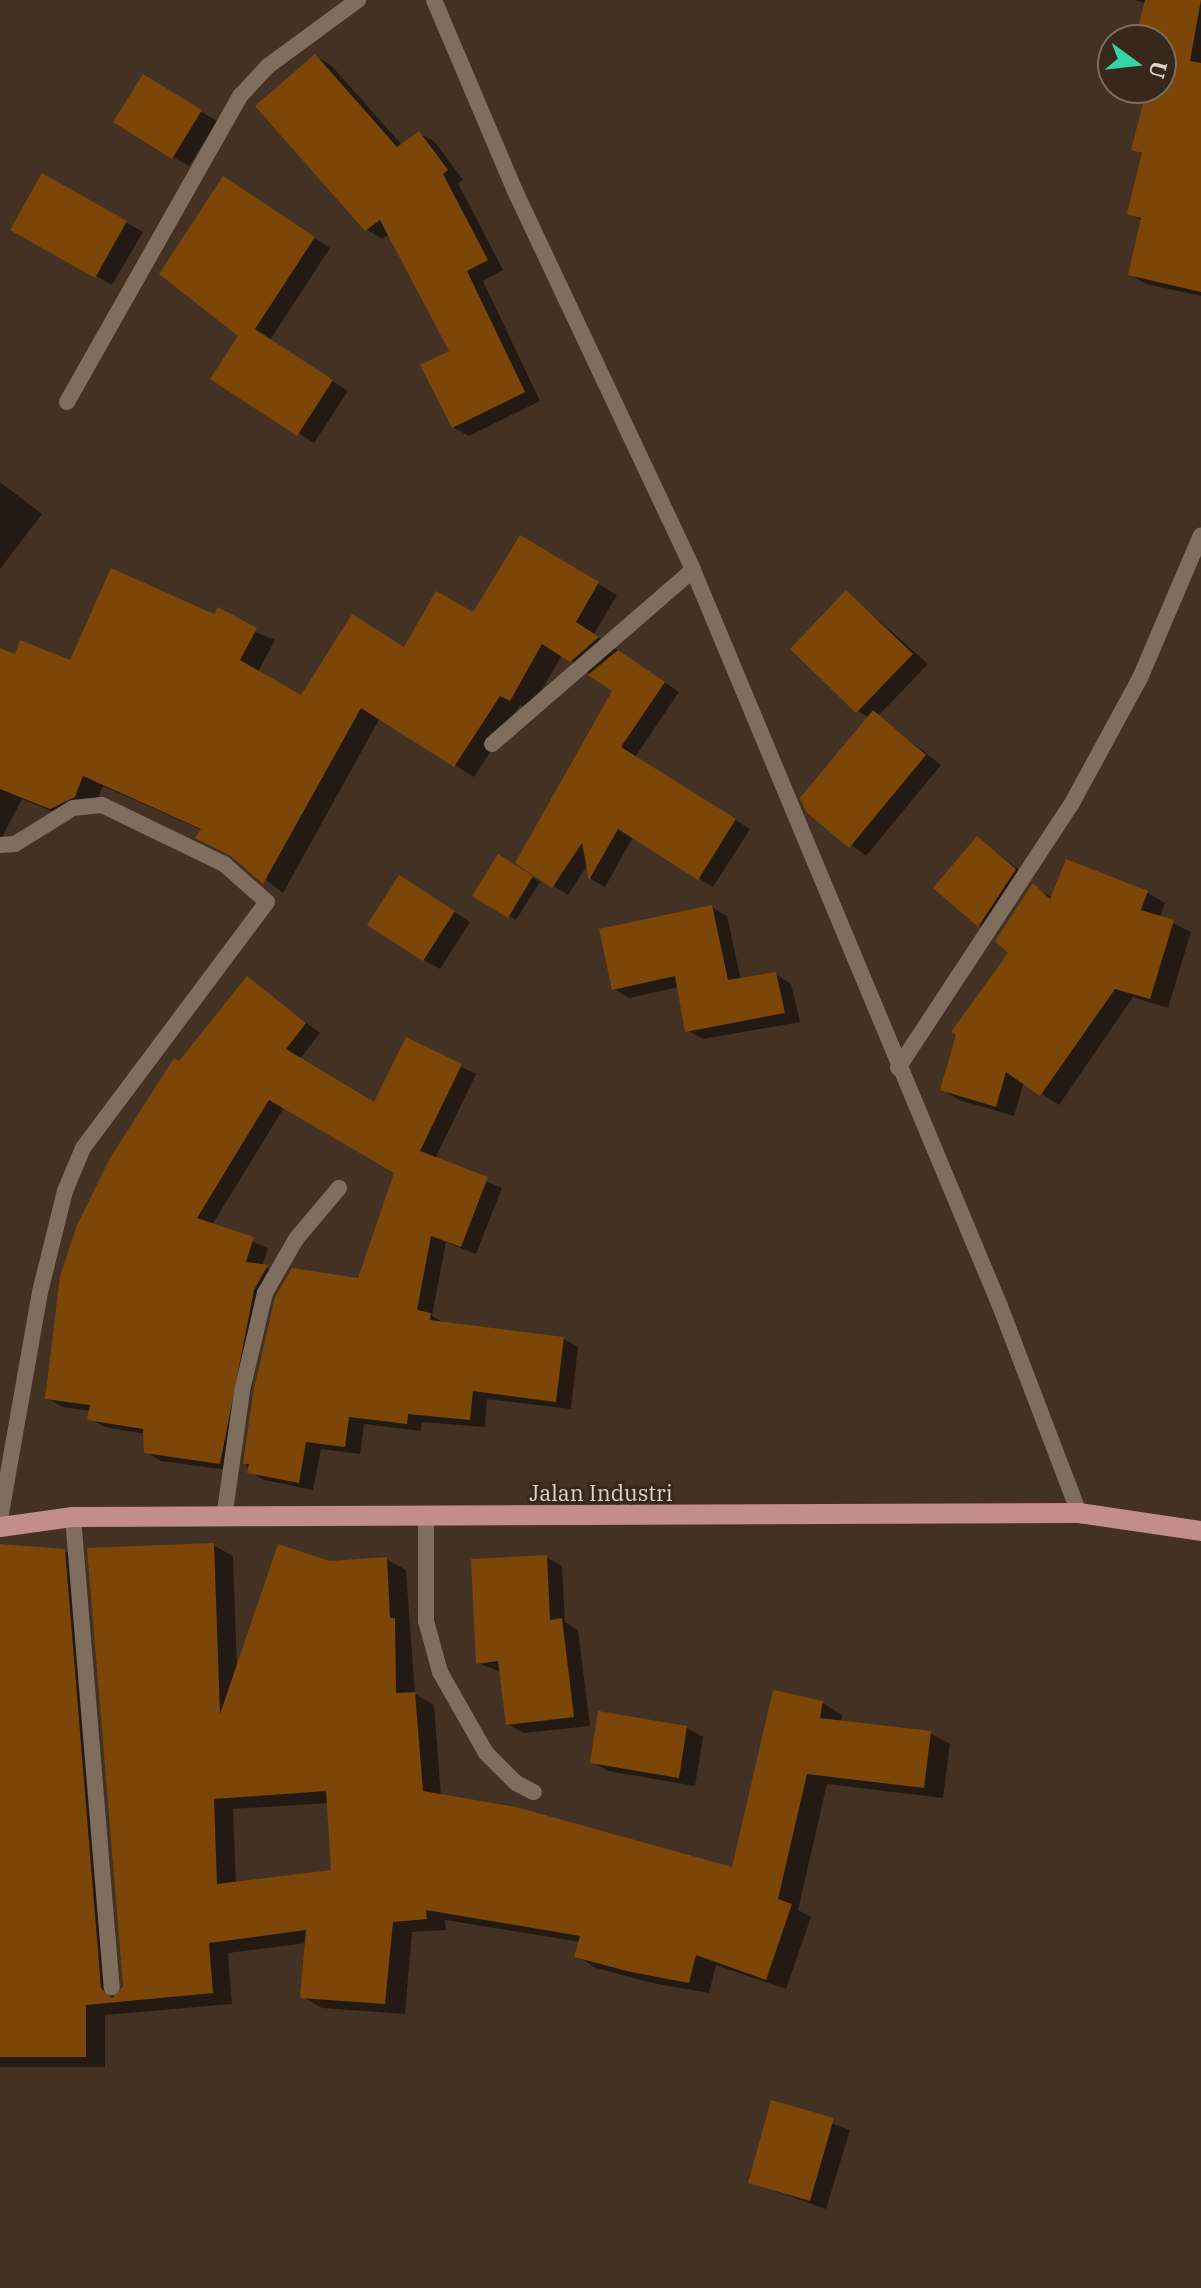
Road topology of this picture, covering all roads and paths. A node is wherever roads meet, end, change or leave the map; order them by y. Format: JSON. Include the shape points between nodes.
{"nodes":[{"id":1,"x":358,"y":0,"type":"edge"},
{"id":2,"x":434,"y":0,"type":"edge"},
{"id":3,"x":67,"y":402,"type":"dead end"},
{"id":4,"x":1201,"y":535,"type":"edge"},
{"id":5,"x":693,"y":570,"type":"junction"},
{"id":6,"x":492,"y":744,"type":"dead end"},
{"id":7,"x":0,"y":845,"type":"edge"},
{"id":8,"x":898,"y":1068,"type":"junction"},
{"id":9,"x":339,"y":1188,"type":"dead end"},
{"id":10,"x":1079,"y":1513,"type":"junction"},
{"id":11,"x":73,"y":1517,"type":"junction"},
{"id":12,"x":224,"y":1518,"type":"junction"},
{"id":13,"x":426,"y":1518,"type":"junction"},
{"id":14,"x":0,"y":1519,"type":"edge"},
{"id":15,"x":0,"y":1527,"type":"edge"},
{"id":16,"x":1201,"y":1531,"type":"edge"},
{"id":17,"x":534,"y":1792,"type":"dead end"},
{"id":18,"x":112,"y":1987,"type":"dead end"}],
"edges":[{"from":1,"to":3,"type":"street","via":[[268,66],[241,95]]},
{"from":2,"to":5,"type":"street","via":[[515,191]]},
{"from":4,"to":8,"type":"street","via":[[1140,678],[1071,805]]},
{"from":5,"to":6,"type":"street"},
{"from":5,"to":8,"type":"street"},
{"from":7,"to":14,"type":"street","via":[[15,844],[73,808],[102,805],[224,864],[267,902],[83,1148],[65,1191],[40,1292]]},
{"from":8,"to":10,"type":"street","via":[[1000,1306]]},
{"from":9,"to":12,"type":"street","via":[[296,1239],[265,1293],[242,1391]]},
{"from":10,"to":13,"type":"main road","name":"Jalan Industri"},
{"from":10,"to":16,"type":"main road","name":"Jalan Industri"},
{"from":11,"to":12,"type":"main road","name":"Jalan Industri"},
{"from":11,"to":15,"type":"main road","name":"Jalan Industri"},
{"from":11,"to":18,"type":"street"},
{"from":12,"to":13,"type":"main road","name":"Jalan Industri"},
{"from":13,"to":17,"type":"street","via":[[426,1621],[440,1672],[486,1753],[516,1783]]}]}
